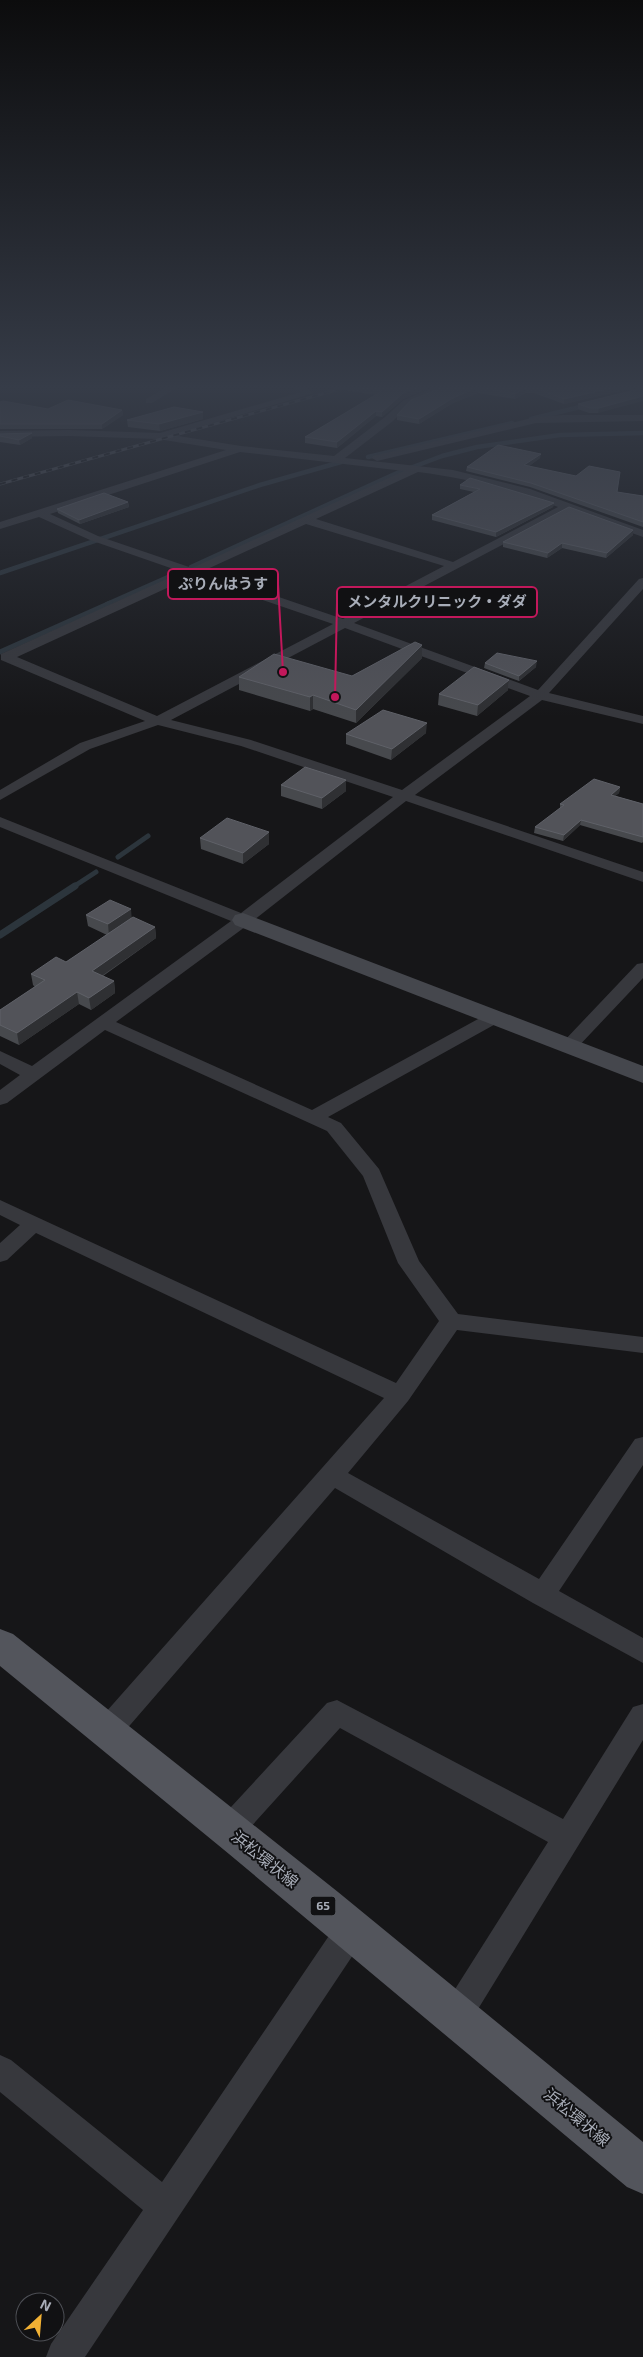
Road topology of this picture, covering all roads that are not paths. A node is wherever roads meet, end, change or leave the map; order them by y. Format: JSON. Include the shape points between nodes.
{"nodes":[{"id":1,"x":90,"y":497,"type":"edge"},
{"id":2,"x":352,"y":497,"type":"edge"},
{"id":3,"x":543,"y":497,"type":"edge"},
{"id":4,"x":568,"y":506,"type":"junction"},
{"id":5,"x":39,"y":513,"type":"junction"},
{"id":6,"x":306,"y":520,"type":"junction"},
{"id":7,"x":0,"y":526,"type":"edge"},
{"id":8,"x":643,"y":534,"type":"edge"},
{"id":9,"x":452,"y":565,"type":"junction"},
{"id":10,"x":192,"y":571,"type":"junction"},
{"id":11,"x":643,"y":582,"type":"edge"},
{"id":12,"x":345,"y":624,"type":"junction"},
{"id":13,"x":540,"y":696,"type":"junction"},
{"id":14,"x":640,"y":715,"type":"edge"},
{"id":15,"x":158,"y":721,"type":"junction"},
{"id":16,"x":0,"y":796,"type":"edge"},
{"id":17,"x":404,"y":796,"type":"junction"},
{"id":18,"x":0,"y":822,"type":"edge"},
{"id":19,"x":643,"y":877,"type":"edge"},
{"id":20,"x":243,"y":920,"type":"junction"},
{"id":21,"x":643,"y":968,"type":"edge"},
{"id":22,"x":494,"y":1018,"type":"junction"},
{"id":23,"x":104,"y":1024,"type":"junction"},
{"id":24,"x":569,"y":1046,"type":"junction"},
{"id":25,"x":0,"y":1057,"type":"edge"},
{"id":26,"x":33,"y":1074,"type":"junction"},
{"id":27,"x":643,"y":1075,"type":"edge"},
{"id":28,"x":0,"y":1099,"type":"edge"},
{"id":29,"x":314,"y":1117,"type":"junction"},
{"id":30,"x":0,"y":1207,"type":"edge"},
{"id":31,"x":33,"y":1224,"type":"junction"},
{"id":32,"x":0,"y":1255,"type":"edge"},
{"id":33,"x":451,"y":1321,"type":"junction"},
{"id":34,"x":643,"y":1344,"type":"edge"},
{"id":35,"x":400,"y":1395,"type":"junction"},
{"id":36,"x":643,"y":1446,"type":"edge"},
{"id":37,"x":332,"y":1475,"type":"junction"},
{"id":38,"x":542,"y":1595,"type":"junction"},
{"id":39,"x":0,"y":1646,"type":"edge"},
{"id":40,"x":643,"y":1651,"type":"edge"},
{"id":41,"x":643,"y":1716,"type":"edge"},
{"id":42,"x":108,"y":1730,"type":"junction"},
{"id":43,"x":229,"y":1830,"type":"junction"},
{"id":44,"x":568,"y":1837,"type":"junction"},
{"id":45,"x":352,"y":1929,"type":"junction"},
{"id":46,"x":456,"y":2016,"type":"junction"},
{"id":47,"x":0,"y":2071,"type":"edge"},
{"id":48,"x":643,"y":2171,"type":"edge"},
{"id":49,"x":166,"y":2208,"type":"junction"},
{"id":50,"x":66,"y":2356,"type":"edge"}],
"edges":[{"from":1,"to":5,"type":"street"},
{"from":2,"to":6,"type":"street"},
{"from":3,"to":4,"type":"street"},
{"from":4,"to":8,"type":"street"},
{"from":4,"to":9,"type":"street"},
{"from":5,"to":7,"type":"street"},
{"from":5,"to":10,"type":"street","via":[[97,539]]},
{"from":6,"to":9,"type":"street"},
{"from":6,"to":10,"type":"street"},
{"from":9,"to":12,"type":"street"},
{"from":10,"to":12,"type":"street"},
{"from":10,"to":15,"type":"street","via":[[6,657]]},
{"from":11,"to":13,"type":"street"},
{"from":12,"to":13,"type":"street"},
{"from":12,"to":15,"type":"street"},
{"from":13,"to":14,"type":"street"},
{"from":13,"to":17,"type":"street"},
{"from":15,"to":16,"type":"street","via":[[85,746]]},
{"from":15,"to":17,"type":"street","via":[[246,743]]},
{"from":17,"to":19,"type":"street"},
{"from":17,"to":20,"type":"street"},
{"from":18,"to":20,"type":"street"},
{"from":20,"to":22,"type":"street"},
{"from":20,"to":23,"type":"street"},
{"from":21,"to":24,"type":"street"},
{"from":22,"to":24,"type":"street"},
{"from":22,"to":29,"type":"street"},
{"from":23,"to":26,"type":"street"},
{"from":23,"to":29,"type":"street"},
{"from":24,"to":27,"type":"street"},
{"from":25,"to":26,"type":"street"},
{"from":26,"to":28,"type":"street"},
{"from":29,"to":33,"type":"street","via":[[334,1127],[372,1174],[409,1263]]},
{"from":30,"to":31,"type":"street"},
{"from":31,"to":32,"type":"street"},
{"from":31,"to":35,"type":"street"},
{"from":33,"to":34,"type":"street"},
{"from":33,"to":35,"type":"street"},
{"from":35,"to":37,"type":"street"},
{"from":36,"to":38,"type":"street"},
{"from":37,"to":38,"type":"street"},
{"from":37,"to":42,"type":"street"},
{"from":38,"to":40,"type":"street"},
{"from":39,"to":42,"type":"main road","name":"浜松環状線","number":"65"},
{"from":41,"to":44,"type":"street"},
{"from":42,"to":43,"type":"main road","name":"浜松環状線","number":"65"},
{"from":43,"to":44,"type":"street","via":[[337,1712]]},
{"from":43,"to":45,"type":"main road","name":"浜松環状線","number":"65"},
{"from":44,"to":46,"type":"street"},
{"from":45,"to":46,"type":"main road","name":"浜松環状線","number":"65"},
{"from":45,"to":49,"type":"street"},
{"from":46,"to":48,"type":"main road","name":"浜松環状線","number":"65"},
{"from":47,"to":49,"type":"street"},
{"from":49,"to":50,"type":"street"}]}
